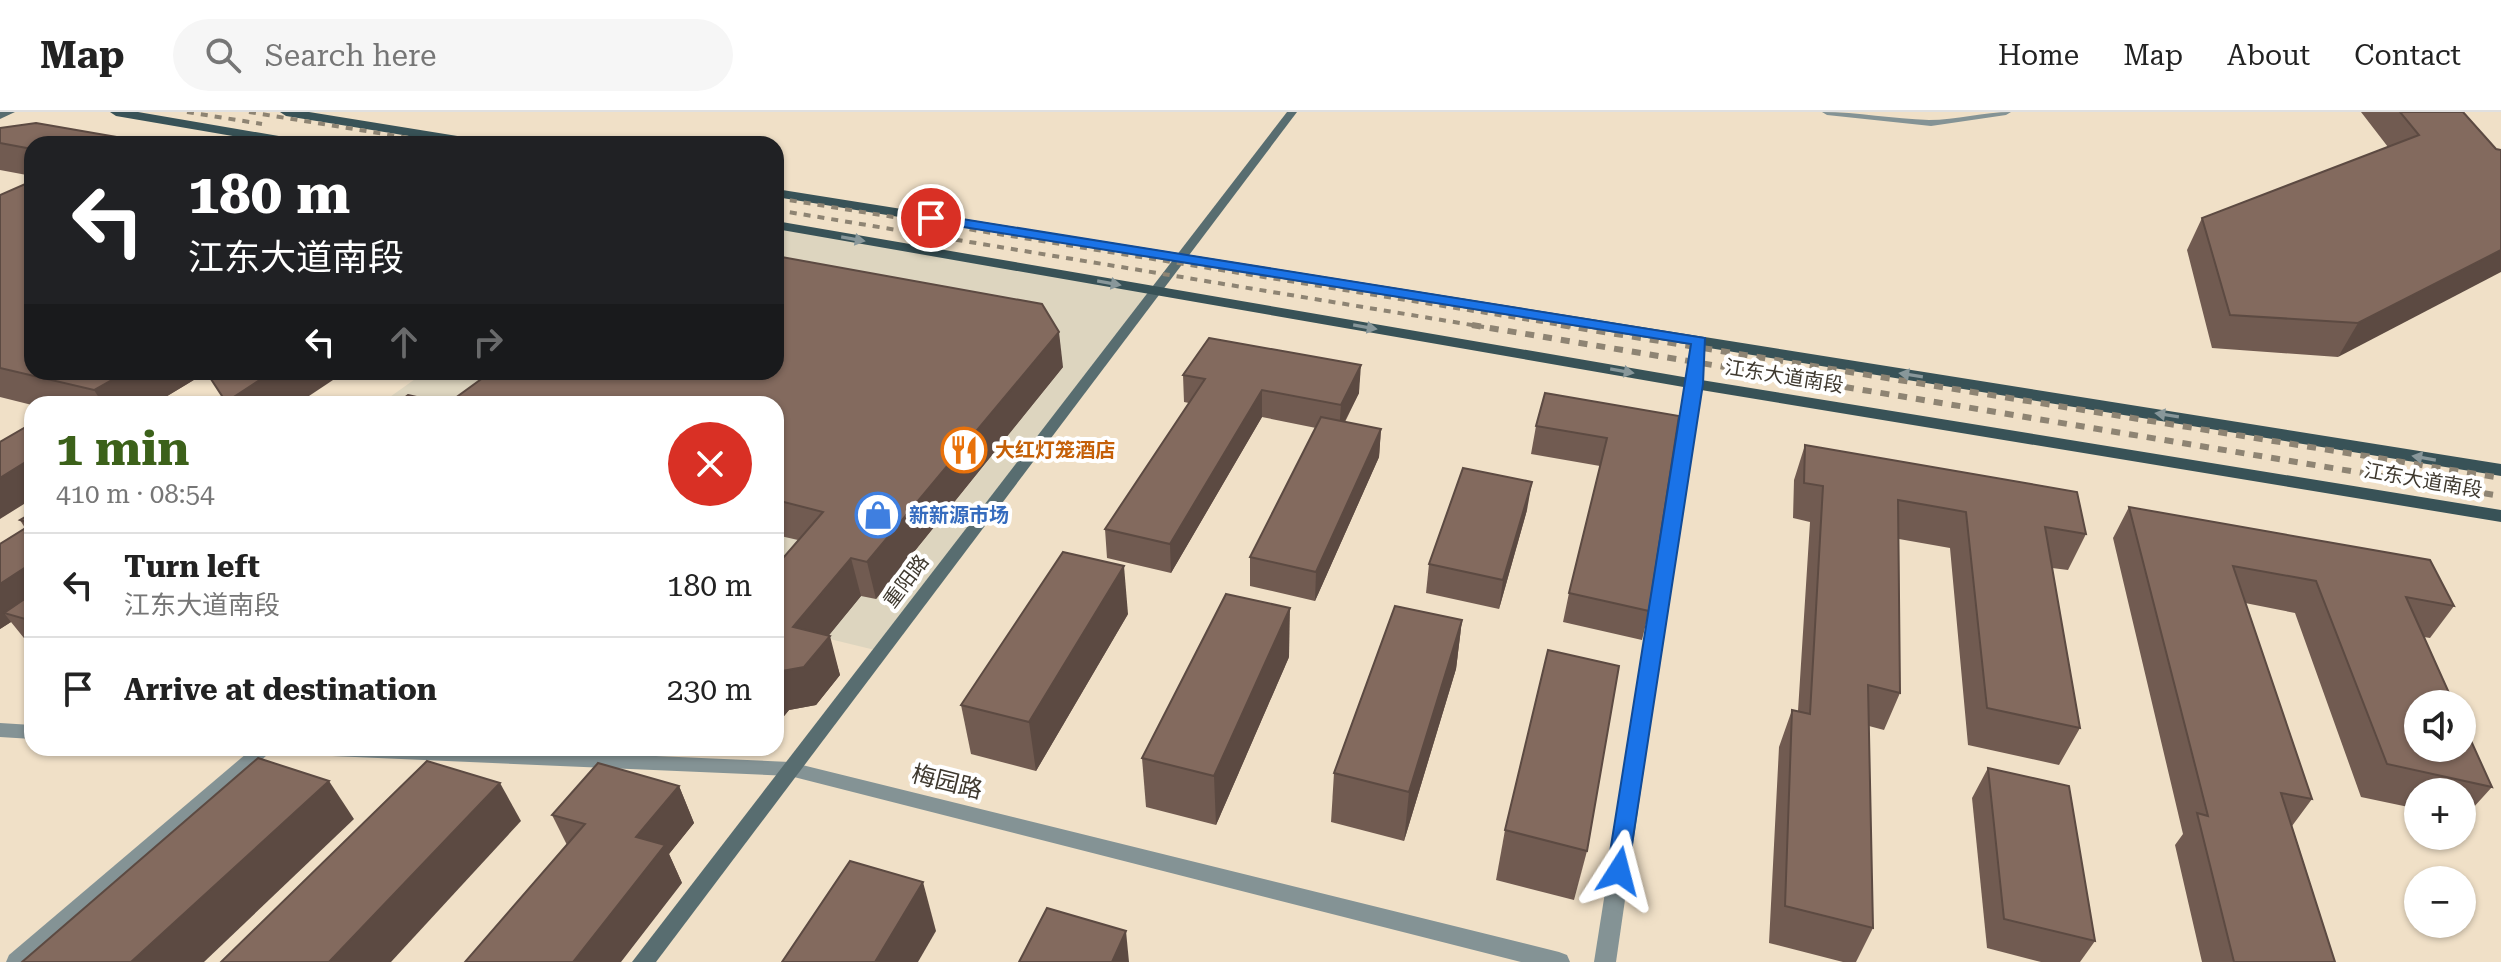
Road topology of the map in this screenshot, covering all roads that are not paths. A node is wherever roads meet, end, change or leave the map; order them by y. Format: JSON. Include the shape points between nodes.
{"nodes":[{"id":1,"x":10,"y":112,"type":"edge"},
{"id":2,"x":116,"y":112,"type":"edge"},
{"id":3,"x":286,"y":112,"type":"edge"},
{"id":4,"x":1292,"y":112,"type":"edge"},
{"id":5,"x":1827,"y":112,"type":"edge"},
{"id":6,"x":2006,"y":112,"type":"edge"},
{"id":7,"x":0,"y":116,"type":"edge"},
{"id":8,"x":1909,"y":120,"type":"edge"},
{"id":9,"x":256,"y":136,"type":"edge"},
{"id":10,"x":433,"y":136,"type":"edge"},
{"id":11,"x":784,"y":194,"type":"edge"},
{"id":12,"x":784,"y":226,"type":"edge"},
{"id":13,"x":1179,"y":260,"type":"junction"},
{"id":14,"x":1156,"y":291,"type":"junction"},
{"id":15,"x":1699,"y":341,"type":"junction"},
{"id":16,"x":1695,"y":384,"type":"junction"},
{"id":17,"x":2501,"y":470,"type":"edge"},
{"id":18,"x":2501,"y":516,"type":"edge"},
{"id":19,"x":0,"y":730,"type":"edge"},
{"id":20,"x":24,"y":732,"type":"edge"},
{"id":21,"x":257,"y":756,"type":"edge"},
{"id":22,"x":492,"y":756,"type":"edge"},
{"id":23,"x":790,"y":769,"type":"junction"},
{"id":24,"x":17,"y":962,"type":"edge"},
{"id":25,"x":643,"y":962,"type":"edge"},
{"id":26,"x":1559,"y":962,"type":"edge"},
{"id":27,"x":1605,"y":962,"type":"edge"}],
"edges":[{"from":1,"to":7,"type":"street"},
{"from":2,"to":9,"type":"main road"},
{"from":3,"to":10,"type":"main road"},
{"from":4,"to":13,"type":"street","name":"重阳路"},
{"from":5,"to":8,"type":"street"},
{"from":6,"to":8,"type":"street","via":[[1931,123]]},
{"from":11,"to":13,"type":"main road","name":"江东大道南段"},
{"from":12,"to":14,"type":"main road","name":"江东大道南段","one_way":true},
{"from":13,"to":14,"type":"street","name":"重阳路"},
{"from":13,"to":15,"type":"main road","name":"江东大道南段"},
{"from":14,"to":16,"type":"main road","name":"江东大道南段","one_way":true},
{"from":14,"to":23,"type":"street","name":"重阳路"},
{"from":15,"to":16,"type":"street"},
{"from":17,"to":15,"type":"main road","name":"江东大道南段","one_way":true},
{"from":16,"to":18,"type":"main road","name":"江东大道南段"},
{"from":16,"to":27,"type":"street"},
{"from":19,"to":20,"type":"street"},
{"from":21,"to":24,"type":"street"},
{"from":22,"to":23,"type":"street","name":"梅园路"},
{"from":23,"to":25,"type":"street","name":"重阳路"},
{"from":23,"to":26,"type":"street","name":"梅园路"}]}
